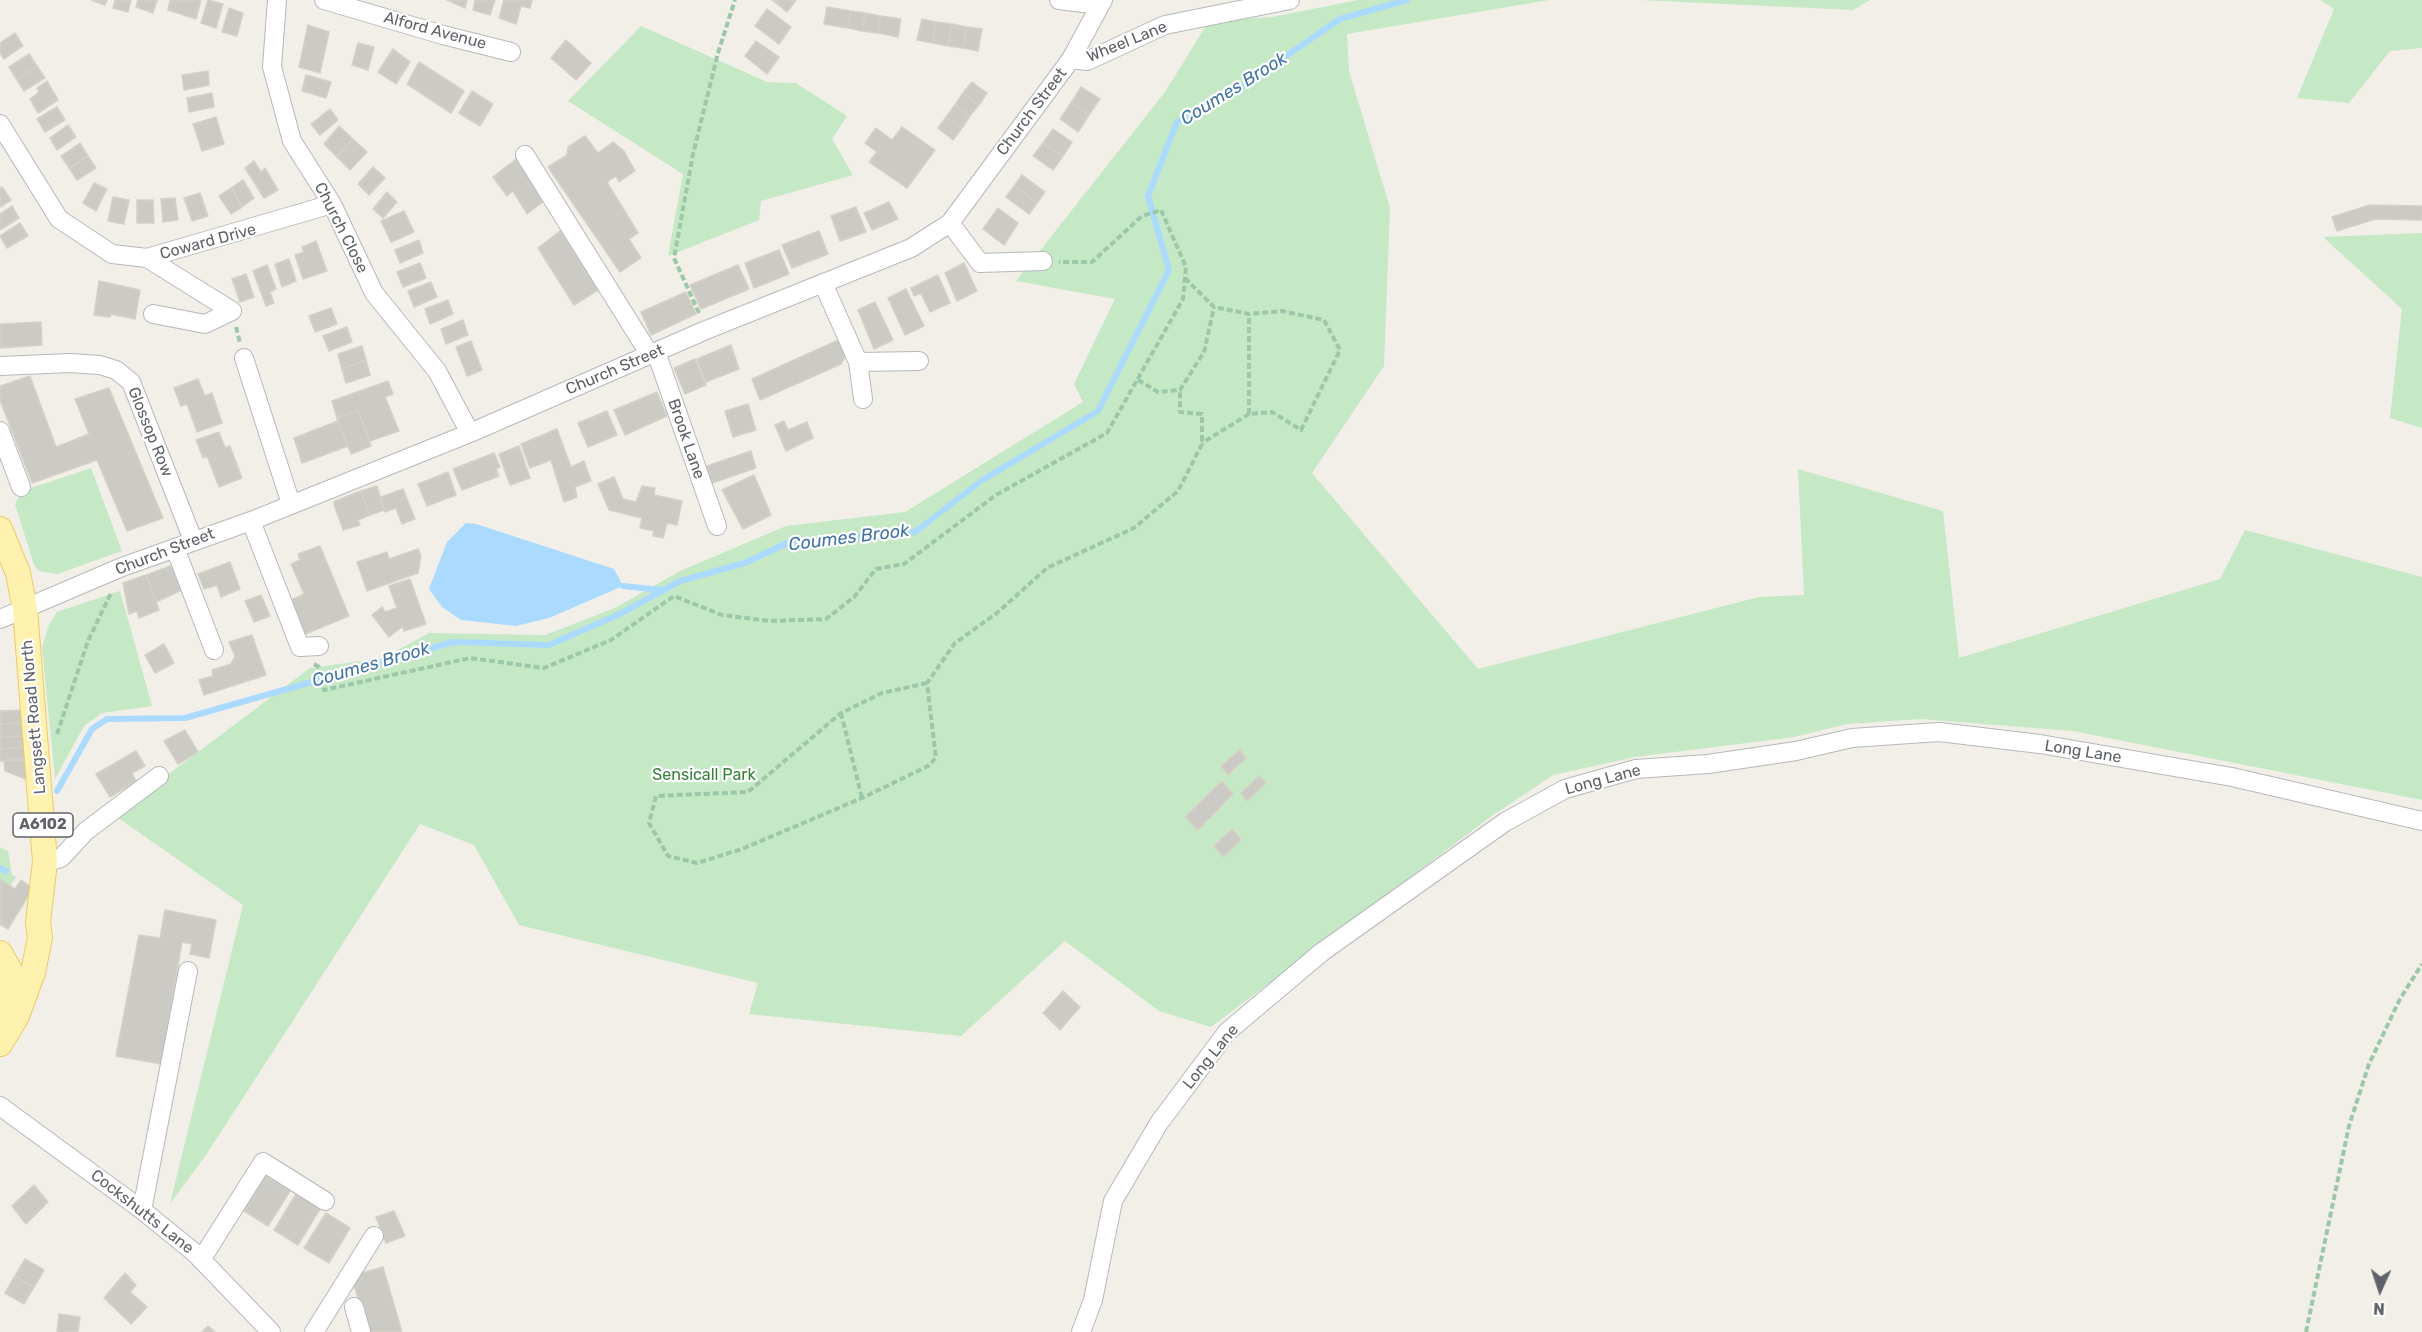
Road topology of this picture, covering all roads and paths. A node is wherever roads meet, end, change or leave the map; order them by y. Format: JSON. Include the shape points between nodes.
{"nodes":[{"id":1,"x":277,"y":0,"type":"edge"},
{"id":2,"x":324,"y":0,"type":"edge"},
{"id":3,"x":735,"y":0,"type":"edge"},
{"id":4,"x":1059,"y":0,"type":"edge"},
{"id":5,"x":1290,"y":0,"type":"edge"},
{"id":6,"x":1101,"y":2,"type":"edge"},
{"id":7,"x":511,"y":51,"type":"dead end"},
{"id":8,"x":1071,"y":59,"type":"junction"},
{"id":9,"x":0,"y":124,"type":"edge"},
{"id":10,"x":525,"y":155,"type":"dead end"},
{"id":11,"x":332,"y":204,"type":"junction"},
{"id":12,"x":950,"y":223,"type":"junction"},
{"id":13,"x":147,"y":258,"type":"junction"},
{"id":14,"x":1043,"y":261,"type":"joint"},
{"id":15,"x":1185,"y":278,"type":"junction"},
{"id":16,"x":823,"y":283,"type":"junction"},
{"id":17,"x":1214,"y":308,"type":"junction"},
{"id":18,"x":232,"y":311,"type":"junction"},
{"id":19,"x":153,"y":314,"type":"dead end"},
{"id":20,"x":1249,"y":314,"type":"junction"},
{"id":21,"x":706,"y":330,"type":"junction"},
{"id":22,"x":653,"y":353,"type":"junction"},
{"id":23,"x":244,"y":358,"type":"joint"},
{"id":24,"x":919,"y":361,"type":"dead end"},
{"id":25,"x":858,"y":362,"type":"junction"},
{"id":26,"x":0,"y":366,"type":"edge"},
{"id":27,"x":1138,"y":380,"type":"dead end"},
{"id":28,"x":1180,"y":390,"type":"junction"},
{"id":29,"x":863,"y":399,"type":"dead end"},
{"id":30,"x":1249,"y":414,"type":"junction"},
{"id":31,"x":0,"y":430,"type":"edge"},
{"id":32,"x":470,"y":433,"type":"junction"},
{"id":33,"x":1202,"y":444,"type":"junction"},
{"id":34,"x":21,"y":487,"type":"dead end"},
{"id":35,"x":291,"y":504,"type":"junction"},
{"id":36,"x":251,"y":521,"type":"junction"},
{"id":37,"x":717,"y":526,"type":"dead end"},
{"id":38,"x":0,"y":529,"type":"edge"},
{"id":39,"x":193,"y":540,"type":"junction"},
{"id":40,"x":175,"y":548,"type":"junction"},
{"id":41,"x":122,"y":567,"type":"junction"},
{"id":42,"x":25,"y":609,"type":"junction"},
{"id":43,"x":0,"y":619,"type":"edge"},
{"id":44,"x":319,"y":646,"type":"dead end"},
{"id":45,"x":214,"y":650,"type":"dead end"},
{"id":46,"x":319,"y":667,"type":"dead end"},
{"id":47,"x":927,"y":683,"type":"junction"},
{"id":48,"x":840,"y":713,"type":"junction"},
{"id":49,"x":55,"y":738,"type":"dead end"},
{"id":50,"x":159,"y":776,"type":"dead end"},
{"id":51,"x":862,"y":798,"type":"junction"},
{"id":52,"x":2422,"y":821,"type":"edge"},
{"id":53,"x":45,"y":862,"type":"junction"},
{"id":54,"x":38,"y":922,"type":"junction"},
{"id":55,"x":2,"y":956,"type":"edge"},
{"id":56,"x":2422,"y":964,"type":"edge"},
{"id":57,"x":188,"y":971,"type":"dead end"},
{"id":58,"x":2,"y":1039,"type":"edge"},
{"id":59,"x":0,"y":1106,"type":"edge"},
{"id":60,"x":325,"y":1201,"type":"dead end"},
{"id":61,"x":142,"y":1210,"type":"junction"},
{"id":62,"x":374,"y":1236,"type":"dead end"},
{"id":63,"x":201,"y":1260,"type":"junction"},
{"id":64,"x":354,"y":1307,"type":"dead end"},
{"id":65,"x":271,"y":1332,"type":"edge"},
{"id":66,"x":314,"y":1332,"type":"edge"},
{"id":67,"x":361,"y":1332,"type":"edge"},
{"id":68,"x":1081,"y":1332,"type":"edge"},
{"id":69,"x":2306,"y":1332,"type":"edge"}],
"edges":[{"from":1,"to":11,"type":"street","name":"Church Close","via":[[272,67],[278,97],[292,141]]},
{"from":2,"to":7,"type":"street","name":"Alford Avenue"},
{"from":3,"to":21,"type":"path","via":[[717,53],[693,154],[674,258]]},
{"from":4,"to":6,"type":"street"},
{"from":5,"to":8,"type":"street","name":"Wheel Lane","via":[[1165,25],[1087,61]]},
{"from":6,"to":8,"type":"street","name":"Church Street"},
{"from":8,"to":12,"type":"street","name":"Church Street"},
{"from":9,"to":13,"type":"street","name":"Coward Drive","via":[[59,219],[112,254]]},
{"from":10,"to":22,"type":"street","name":"Brook Lane"},
{"from":11,"to":13,"type":"street","name":"Coward Drive"},
{"from":11,"to":32,"type":"street","name":"Church Close","via":[[374,293],[437,371]]},
{"from":12,"to":14,"type":"street","via":[[980,263]]},
{"from":12,"to":16,"type":"street","name":"Church Street","via":[[911,248]]},
{"from":13,"to":18,"type":"street"},
{"from":14,"to":15,"type":"path","via":[[1092,262],[1142,216],[1161,210],[1186,267]]},
{"from":15,"to":17,"type":"path"},
{"from":15,"to":46,"type":"path","via":[[1183,299],[1107,433],[996,495],[904,564],[876,569],[854,597],[826,618],[770,621],[722,615],[674,596],[611,640],[544,668],[470,658],[324,690]]},
{"from":16,"to":21,"type":"street","name":"Church Street"},
{"from":16,"to":25,"type":"street"},
{"from":17,"to":20,"type":"path"},
{"from":17,"to":28,"type":"path","via":[[1204,352]]},
{"from":18,"to":19,"type":"street","via":[[205,324]]},
{"from":18,"to":23,"type":"path"},
{"from":20,"to":30,"type":"path"},
{"from":20,"to":30,"type":"path","via":[[1282,311],[1324,320],[1340,350],[1300,430],[1272,412]]},
{"from":21,"to":22,"type":"street","name":"Church Street"},
{"from":22,"to":32,"type":"street","name":"Church Street"},
{"from":22,"to":37,"type":"street","name":"Brook Lane"},
{"from":23,"to":35,"type":"street"},
{"from":24,"to":25,"type":"street"},
{"from":25,"to":29,"type":"street"},
{"from":26,"to":39,"type":"street","name":"Glossop Row","via":[[100,365],[116,370],[131,382]]},
{"from":27,"to":28,"type":"path","via":[[1158,392]]},
{"from":28,"to":33,"type":"path","via":[[1180,412],[1202,414]]},
{"from":30,"to":33,"type":"path"},
{"from":31,"to":34,"type":"street"},
{"from":32,"to":35,"type":"street","name":"Church Street"},
{"from":33,"to":47,"type":"path","via":[[1178,491],[1134,528],[1047,568],[997,613],[955,643]]},
{"from":35,"to":36,"type":"street","name":"Church Street"},
{"from":36,"to":39,"type":"street","name":"Church Street"},
{"from":36,"to":44,"type":"street","via":[[300,647]]},
{"from":38,"to":42,"type":"main road","number":"A6102","via":[[18,573]]},
{"from":39,"to":40,"type":"street","name":"Church Street"},
{"from":40,"to":41,"type":"street","name":"Church Street"},
{"from":40,"to":45,"type":"street"},
{"from":41,"to":42,"type":"street","name":"Church Street"},
{"from":41,"to":49,"type":"path","via":[[88,641]]},
{"from":42,"to":43,"type":"street","name":"Church Street"},
{"from":42,"to":53,"type":"main road","name":"Langsett Road North","number":"A6102","via":[[35,801]]},
{"from":47,"to":48,"type":"path","via":[[882,693]]},
{"from":47,"to":51,"type":"path","via":[[936,758],[928,766]]},
{"from":48,"to":51,"type":"path"},
{"from":48,"to":51,"type":"path","via":[[748,792],[656,796],[649,823],[668,856],[697,863],[742,849]]},
{"from":50,"to":53,"type":"street","via":[[86,831],[61,858]]},
{"from":52,"to":68,"type":"street","name":"Long Lane","via":[[2232,777],[2040,744],[1939,732],[1852,738],[1796,752],[1636,769],[1564,789],[1505,822],[1322,952],[1227,1032],[1159,1123],[1113,1201],[1094,1300]]},
{"from":53,"to":54,"type":"main road","name":"Langsett Road North","number":"A6102"},
{"from":54,"to":55,"type":"main road","number":"A6102","via":[[24,942]]},
{"from":54,"to":58,"type":"main road","name":"Langsett Road North","number":"A6102","via":[[40,938],[33,972],[17,1016]]},
{"from":55,"to":58,"type":"main road","number":"A6102","via":[[13,976]]},
{"from":56,"to":69,"type":"path","via":[[2400,999],[2369,1064],[2349,1126]]},
{"from":57,"to":61,"type":"street"},
{"from":59,"to":61,"type":"street","name":"Cockshutts Lane"},
{"from":60,"to":63,"type":"street","via":[[263,1162]]},
{"from":61,"to":63,"type":"street","name":"Cockshutts Lane"},
{"from":62,"to":66,"type":"street"},
{"from":63,"to":65,"type":"street","name":"Cockshutts Lane"},
{"from":64,"to":67,"type":"street"}]}
